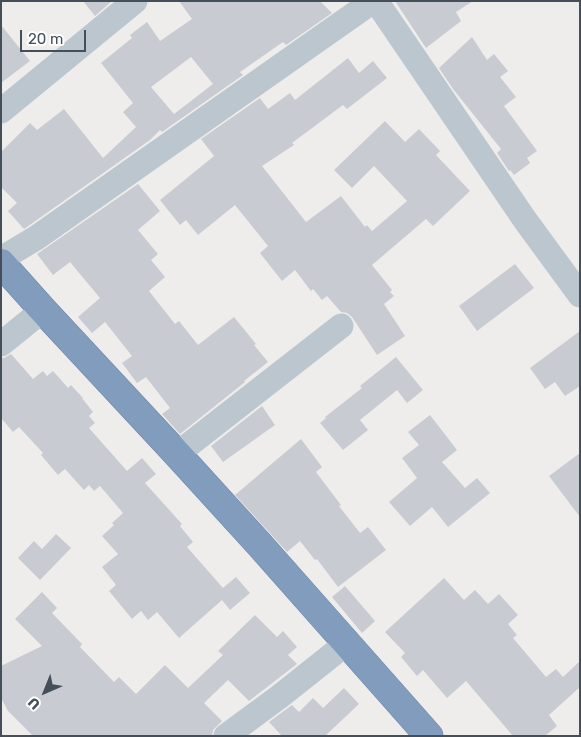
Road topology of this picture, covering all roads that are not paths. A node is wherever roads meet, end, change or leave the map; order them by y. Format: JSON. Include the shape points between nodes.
{"nodes":[{"id":1,"x":134,"y":1,"type":"edge"},
{"id":2,"x":374,"y":1,"type":"edge"},
{"id":3,"x":1,"y":111,"type":"edge"},
{"id":4,"x":1,"y":259,"type":"edge"},
{"id":5,"x":1,"y":263,"type":"edge"},
{"id":6,"x":580,"y":295,"type":"edge"},
{"id":7,"x":42,"y":310,"type":"junction"},
{"id":8,"x":341,"y":326,"type":"dead end"},
{"id":9,"x":1,"y":344,"type":"edge"},
{"id":10,"x":177,"y":454,"type":"junction"},
{"id":11,"x":348,"y":643,"type":"junction"},
{"id":12,"x":226,"y":736,"type":"edge"},
{"id":13,"x":429,"y":736,"type":"edge"}],
"edges":[{"from":1,"to":3,"type":"street"},
{"from":2,"to":4,"type":"street","via":[[36,238]]},
{"from":2,"to":6,"type":"street"},
{"from":5,"to":7,"type":"highway"},
{"from":7,"to":9,"type":"street"},
{"from":7,"to":10,"type":"highway"},
{"from":8,"to":10,"type":"street"},
{"from":10,"to":11,"type":"highway"},
{"from":11,"to":12,"type":"street"},
{"from":11,"to":13,"type":"highway"}]}
